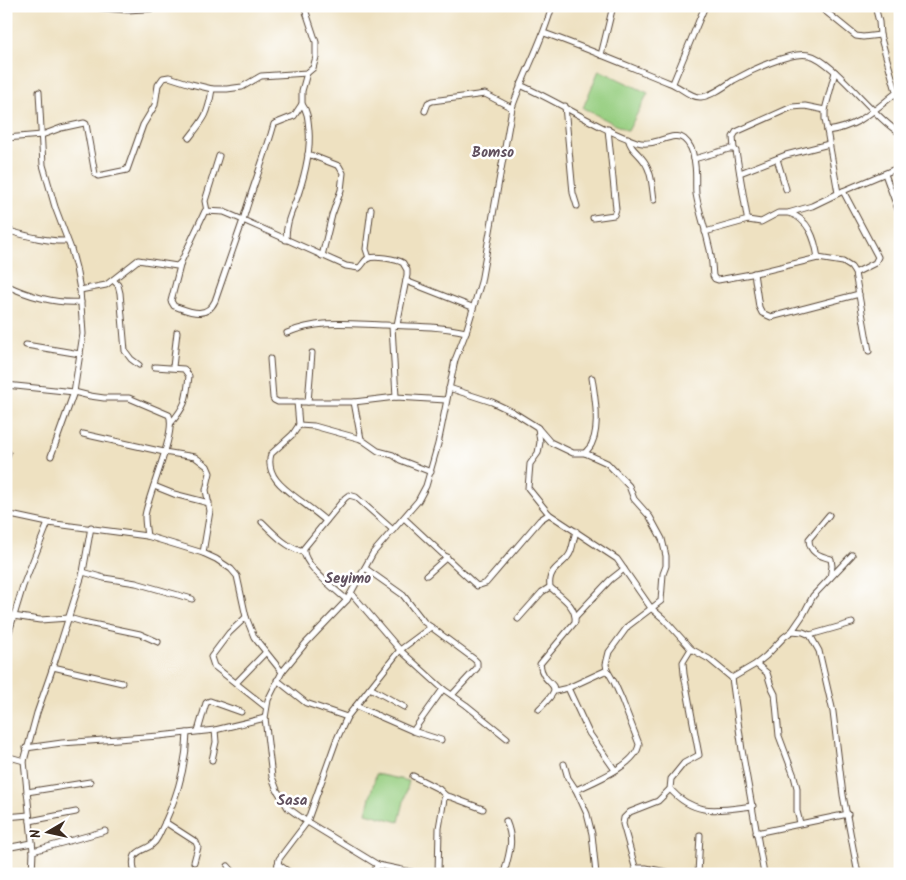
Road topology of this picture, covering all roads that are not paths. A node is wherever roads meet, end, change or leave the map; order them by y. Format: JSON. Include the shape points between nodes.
{"nodes":[{"id":1,"x":92,"y":6,"type":"edge"},
{"id":2,"x":179,"y":6,"type":"edge"},
{"id":3,"x":304,"y":6,"type":"edge"},
{"id":4,"x":552,"y":6,"type":"edge"},
{"id":5,"x":613,"y":6,"type":"edge"},
{"id":6,"x":705,"y":6,"type":"edge"},
{"id":7,"x":819,"y":6,"type":"edge"},
{"id":8,"x":875,"y":6,"type":"edge"},
{"id":9,"x":544,"y":32,"type":"junction"},
{"id":10,"x":880,"y":35,"type":"junction"},
{"id":11,"x":601,"y":55,"type":"junction"},
{"id":12,"x":835,"y":72,"type":"junction"},
{"id":13,"x":307,"y":73,"type":"junction"},
{"id":14,"x":672,"y":83,"type":"junction"},
{"id":15,"x":520,"y":85,"type":"junction"},
{"id":16,"x":212,"y":89,"type":"junction"},
{"id":17,"x":39,"y":92,"type":"dead end"},
{"id":18,"x":896,"y":94,"type":"junction"},
{"id":19,"x":302,"y":104,"type":"junction"},
{"id":20,"x":900,"y":105,"type":"edge"},
{"id":21,"x":565,"y":106,"type":"junction"},
{"id":22,"x":512,"y":108,"type":"junction"},
{"id":23,"x":825,"y":110,"type":"junction"},
{"id":24,"x":425,"y":111,"type":"dead end"},
{"id":25,"x":873,"y":111,"type":"junction"},
{"id":26,"x":608,"y":130,"type":"junction"},
{"id":27,"x":827,"y":131,"type":"junction"},
{"id":28,"x":900,"y":133,"type":"edge"},
{"id":29,"x":42,"y":135,"type":"junction"},
{"id":30,"x":6,"y":138,"type":"edge"},
{"id":31,"x":189,"y":138,"type":"dead end"},
{"id":32,"x":628,"y":138,"type":"junction"},
{"id":33,"x":829,"y":144,"type":"junction"},
{"id":34,"x":734,"y":149,"type":"junction"},
{"id":35,"x":308,"y":154,"type":"junction"},
{"id":36,"x":219,"y":156,"type":"dead end"},
{"id":37,"x":694,"y":159,"type":"junction"},
{"id":38,"x":777,"y":159,"type":"junction"},
{"id":39,"x":900,"y":168,"type":"edge"},
{"id":40,"x":740,"y":174,"type":"junction"},
{"id":41,"x":885,"y":174,"type":"junction"},
{"id":42,"x":786,"y":189,"type":"dead end"},
{"id":43,"x":840,"y":192,"type":"junction"},
{"id":44,"x":654,"y":200,"type":"dead end"},
{"id":45,"x":577,"y":206,"type":"dead end"},
{"id":46,"x":372,"y":209,"type":"dead end"},
{"id":47,"x":207,"y":211,"type":"junction"},
{"id":48,"x":788,"y":213,"type":"junction"},
{"id":49,"x":900,"y":215,"type":"edge"},
{"id":50,"x":593,"y":218,"type":"dead end"},
{"id":51,"x":243,"y":220,"type":"junction"},
{"id":52,"x":748,"y":220,"type":"junction"},
{"id":53,"x":6,"y":226,"type":"edge"},
{"id":54,"x":705,"y":232,"type":"junction"},
{"id":55,"x":286,"y":240,"type":"junction"},
{"id":56,"x":67,"y":241,"type":"junction"},
{"id":57,"x":322,"y":256,"type":"junction"},
{"id":58,"x":369,"y":258,"type":"junction"},
{"id":59,"x":818,"y":258,"type":"junction"},
{"id":60,"x":181,"y":262,"type":"junction"},
{"id":61,"x":754,"y":273,"type":"junction"},
{"id":62,"x":855,"y":274,"type":"junction"},
{"id":63,"x":113,"y":280,"type":"junction"},
{"id":64,"x":406,"y":281,"type":"junction"},
{"id":65,"x":6,"y":285,"type":"edge"},
{"id":66,"x":80,"y":290,"type":"junction"},
{"id":67,"x":859,"y":294,"type":"junction"},
{"id":68,"x":81,"y":302,"type":"junction"},
{"id":69,"x":472,"y":307,"type":"junction"},
{"id":70,"x":394,"y":325,"type":"junction"},
{"id":71,"x":177,"y":332,"type":"dead end"},
{"id":72,"x":287,"y":332,"type":"dead end"},
{"id":73,"x":466,"y":332,"type":"junction"},
{"id":74,"x":26,"y":345,"type":"dead end"},
{"id":75,"x":869,"y":351,"type":"dead end"},
{"id":76,"x":312,"y":353,"type":"dead end"},
{"id":77,"x":80,"y":354,"type":"junction"},
{"id":78,"x":270,"y":359,"type":"dead end"},
{"id":79,"x":139,"y":365,"type":"dead end"},
{"id":80,"x":155,"y":366,"type":"dead end"},
{"id":81,"x":173,"y":367,"type":"junction"},
{"id":82,"x":592,"y":378,"type":"dead end"},
{"id":83,"x":6,"y":385,"type":"edge"},
{"id":84,"x":449,"y":388,"type":"junction"},
{"id":85,"x":74,"y":392,"type":"junction"},
{"id":86,"x":396,"y":397,"type":"junction"},
{"id":87,"x":446,"y":400,"type":"junction"},
{"id":88,"x":297,"y":402,"type":"junction"},
{"id":89,"x":308,"y":402,"type":"junction"},
{"id":90,"x":354,"y":402,"type":"junction"},
{"id":91,"x":171,"y":423,"type":"junction"},
{"id":92,"x":299,"y":425,"type":"junction"},
{"id":93,"x":537,"y":427,"type":"junction"},
{"id":94,"x":83,"y":434,"type":"dead end"},
{"id":95,"x":361,"y":439,"type":"junction"},
{"id":96,"x":6,"y":450,"type":"edge"},
{"id":97,"x":164,"y":452,"type":"junction"},
{"id":98,"x":585,"y":453,"type":"junction"},
{"id":99,"x":51,"y":456,"type":"dead end"},
{"id":100,"x":6,"y":461,"type":"edge"},
{"id":101,"x":431,"y":472,"type":"junction"},
{"id":102,"x":154,"y":486,"type":"junction"},
{"id":103,"x":209,"y":503,"type":"junction"},
{"id":104,"x":6,"y":514,"type":"edge"},
{"id":105,"x":549,"y":514,"type":"junction"},
{"id":106,"x":829,"y":515,"type":"dead end"},
{"id":107,"x":404,"y":518,"type":"junction"},
{"id":108,"x":326,"y":521,"type":"junction"},
{"id":109,"x":262,"y":522,"type":"dead end"},
{"id":110,"x":48,"y":523,"type":"junction"},
{"id":111,"x":92,"y":527,"type":"junction"},
{"id":112,"x":393,"y":530,"type":"junction"},
{"id":113,"x":576,"y":532,"type":"junction"},
{"id":114,"x":147,"y":536,"type":"junction"},
{"id":115,"x":303,"y":552,"type":"junction"},
{"id":116,"x":203,"y":553,"type":"junction"},
{"id":117,"x":852,"y":555,"type":"dead end"},
{"id":118,"x":447,"y":557,"type":"junction"},
{"id":119,"x":365,"y":568,"type":"junction"},
{"id":120,"x":624,"y":569,"type":"junction"},
{"id":121,"x":82,"y":572,"type":"junction"},
{"id":122,"x":427,"y":575,"type":"dead end"},
{"id":123,"x":830,"y":578,"type":"junction"},
{"id":124,"x":550,"y":587,"type":"junction"},
{"id":125,"x":352,"y":594,"type":"junction"},
{"id":126,"x":192,"y":598,"type":"dead end"},
{"id":127,"x":347,"y":600,"type":"junction"},
{"id":128,"x":651,"y":608,"type":"junction"},
{"id":129,"x":13,"y":616,"type":"junction"},
{"id":130,"x":576,"y":616,"type":"junction"},
{"id":131,"x":246,"y":617,"type":"junction"},
{"id":132,"x":69,"y":618,"type":"junction"},
{"id":133,"x":518,"y":619,"type":"dead end"},
{"id":134,"x":852,"y":623,"type":"dead end"},
{"id":135,"x":431,"y":627,"type":"junction"},
{"id":136,"x":792,"y":631,"type":"junction"},
{"id":137,"x":810,"y":635,"type":"junction"},
{"id":138,"x":6,"y":642,"type":"edge"},
{"id":139,"x":158,"y":642,"type":"dead end"},
{"id":140,"x":692,"y":649,"type":"junction"},
{"id":141,"x":400,"y":650,"type":"junction"},
{"id":142,"x":265,"y":653,"type":"junction"},
{"id":143,"x":756,"y":664,"type":"junction"},
{"id":144,"x":53,"y":667,"type":"junction"},
{"id":145,"x":607,"y":670,"type":"junction"},
{"id":146,"x":282,"y":672,"type":"junction"},
{"id":147,"x":732,"y":678,"type":"junction"},
{"id":148,"x":277,"y":680,"type":"junction"},
{"id":149,"x":122,"y":684,"type":"dead end"},
{"id":150,"x":236,"y":684,"type":"junction"},
{"id":151,"x":370,"y":688,"type":"junction"},
{"id":152,"x":568,"y":688,"type":"junction"},
{"id":153,"x":444,"y":689,"type":"junction"},
{"id":154,"x":555,"y":691,"type":"junction"},
{"id":155,"x":452,"y":695,"type":"junction"},
{"id":156,"x":356,"y":706,"type":"junction"},
{"id":157,"x":266,"y":707,"type":"junction"},
{"id":158,"x":404,"y":707,"type":"dead end"},
{"id":159,"x":539,"y":709,"type":"dead end"},
{"id":160,"x":241,"y":712,"type":"dead end"},
{"id":161,"x":348,"y":717,"type":"junction"},
{"id":162,"x":265,"y":718,"type":"junction"},
{"id":163,"x":215,"y":730,"type":"junction"},
{"id":164,"x":198,"y":731,"type":"junction"},
{"id":165,"x":413,"y":731,"type":"junction"},
{"id":166,"x":187,"y":733,"type":"junction"},
{"id":167,"x":507,"y":738,"type":"dead end"},
{"id":168,"x":441,"y":740,"type":"dead end"},
{"id":169,"x":26,"y":748,"type":"junction"},
{"id":170,"x":6,"y":756,"type":"edge"},
{"id":171,"x":212,"y":760,"type":"dead end"},
{"id":172,"x":24,"y":761,"type":"junction"},
{"id":173,"x":564,"y":764,"type":"dead end"},
{"id":174,"x":616,"y":770,"type":"junction"},
{"id":175,"x":413,"y":776,"type":"dead end"},
{"id":176,"x":90,"y":782,"type":"dead end"},
{"id":177,"x":670,"y":789,"type":"junction"},
{"id":178,"x":576,"y":790,"type":"junction"},
{"id":179,"x":27,"y":792,"type":"junction"},
{"id":180,"x":446,"y":796,"type":"junction"},
{"id":181,"x":753,"y":806,"type":"junction"},
{"id":182,"x":483,"y":809,"type":"dead end"},
{"id":183,"x":76,"y":812,"type":"dead end"},
{"id":184,"x":848,"y":814,"type":"junction"},
{"id":185,"x":6,"y":817,"type":"edge"},
{"id":186,"x":29,"y":818,"type":"junction"},
{"id":187,"x":506,"y":821,"type":"dead end"},
{"id":188,"x":165,"y":822,"type":"junction"},
{"id":189,"x":307,"y":822,"type":"junction"},
{"id":190,"x":800,"y":823,"type":"junction"},
{"id":191,"x":105,"y":831,"type":"dead end"},
{"id":192,"x":756,"y":833,"type":"junction"},
{"id":193,"x":700,"y":835,"type":"dead end"},
{"id":194,"x":32,"y":843,"type":"junction"},
{"id":195,"x":6,"y":848,"type":"edge"},
{"id":196,"x":34,"y":851,"type":"junction"},
{"id":197,"x":194,"y":862,"type":"dead end"},
{"id":198,"x":278,"y":864,"type":"junction"},
{"id":199,"x":228,"y":866,"type":"dead end"},
{"id":200,"x":380,"y":866,"type":"junction"},
{"id":201,"x":637,"y":871,"type":"edge"},
{"id":202,"x":32,"y":874,"type":"edge"},
{"id":203,"x":135,"y":874,"type":"edge"},
{"id":204,"x":235,"y":874,"type":"edge"},
{"id":205,"x":276,"y":874,"type":"edge"},
{"id":206,"x":292,"y":874,"type":"edge"},
{"id":207,"x":372,"y":874,"type":"edge"},
{"id":208,"x":386,"y":874,"type":"edge"},
{"id":209,"x":421,"y":874,"type":"edge"},
{"id":210,"x":438,"y":874,"type":"edge"},
{"id":211,"x":504,"y":874,"type":"edge"},
{"id":212,"x":596,"y":874,"type":"edge"},
{"id":213,"x":677,"y":874,"type":"edge"},
{"id":214,"x":698,"y":874,"type":"edge"},
{"id":215,"x":764,"y":874,"type":"edge"},
{"id":216,"x":858,"y":874,"type":"edge"}],
"edges":[{"from":1,"to":2,"type":"highway","via":[[127,9]]},
{"from":3,"to":13,"type":"street","via":[[317,46],[315,64]]},
{"from":4,"to":9,"type":"street"},
{"from":5,"to":11,"type":"street"},
{"from":6,"to":14,"type":"street"},
{"from":7,"to":10,"type":"street","via":[[856,36]]},
{"from":8,"to":10,"type":"street"},
{"from":9,"to":11,"type":"street"},
{"from":9,"to":15,"type":"street"},
{"from":10,"to":18,"type":"street"},
{"from":11,"to":14,"type":"street"},
{"from":12,"to":14,"type":"street","via":[[816,58],[801,54],[746,73],[700,97]]},
{"from":12,"to":23,"type":"street"},
{"from":12,"to":25,"type":"street"},
{"from":13,"to":16,"type":"street","via":[[269,74],[242,87]]},
{"from":13,"to":19,"type":"street"},
{"from":15,"to":21,"type":"street"},
{"from":15,"to":22,"type":"street"},
{"from":16,"to":29,"type":"street","via":[[170,77],[161,79],[155,105],[143,124],[128,170],[95,174],[86,123]]},
{"from":16,"to":31,"type":"street","via":[[206,117]]},
{"from":17,"to":29,"type":"street"},
{"from":18,"to":20,"type":"street"},
{"from":18,"to":25,"type":"street"},
{"from":19,"to":35,"type":"street","via":[[307,111]]},
{"from":19,"to":51,"type":"street","via":[[294,116],[274,124]]},
{"from":21,"to":26,"type":"street"},
{"from":21,"to":45,"type":"street"},
{"from":22,"to":24,"type":"street","via":[[485,94],[432,101]]},
{"from":22,"to":69,"type":"street","via":[[481,282]]},
{"from":23,"to":27,"type":"street"},
{"from":23,"to":34,"type":"street","via":[[798,106],[782,110],[736,132],[733,136]]},
{"from":25,"to":27,"type":"street","via":[[848,127]]},
{"from":25,"to":28,"type":"street"},
{"from":26,"to":32,"type":"street"},
{"from":26,"to":50,"type":"street","via":[[616,209],[614,215]]},
{"from":27,"to":33,"type":"street"},
{"from":29,"to":30,"type":"street"},
{"from":29,"to":56,"type":"street","via":[[44,172]]},
{"from":32,"to":37,"type":"street","via":[[646,144],[677,136],[689,144]]},
{"from":32,"to":44,"type":"street","via":[[630,147],[644,160],[648,169]]},
{"from":33,"to":38,"type":"street"},
{"from":33,"to":43,"type":"street"},
{"from":34,"to":37,"type":"street"},
{"from":34,"to":40,"type":"street"},
{"from":35,"to":55,"type":"street","via":[[301,185],[287,220]]},
{"from":35,"to":57,"type":"street","via":[[339,166],[343,173]]},
{"from":36,"to":47,"type":"street","via":[[205,201]]},
{"from":37,"to":54,"type":"street","via":[[696,192]]},
{"from":38,"to":40,"type":"street"},
{"from":38,"to":42,"type":"street"},
{"from":39,"to":41,"type":"street"},
{"from":40,"to":52,"type":"street"},
{"from":41,"to":43,"type":"street"},
{"from":41,"to":49,"type":"street"},
{"from":43,"to":48,"type":"street"},
{"from":43,"to":62,"type":"street","via":[[878,257],[875,263]]},
{"from":46,"to":58,"type":"street","via":[[366,245]]},
{"from":47,"to":51,"type":"street","via":[[224,212]]},
{"from":47,"to":60,"type":"street"},
{"from":48,"to":52,"type":"street","via":[[778,213],[761,222]]},
{"from":48,"to":59,"type":"street","via":[[797,215],[806,223]]},
{"from":51,"to":55,"type":"street"},
{"from":51,"to":60,"type":"street","via":[[215,301],[207,312],[199,314],[174,306],[171,301]]},
{"from":52,"to":54,"type":"street"},
{"from":53,"to":56,"type":"street","via":[[16,233]]},
{"from":54,"to":61,"type":"street","via":[[715,279]]},
{"from":55,"to":57,"type":"street"},
{"from":56,"to":66,"type":"street"},
{"from":57,"to":58,"type":"street","via":[[357,268]]},
{"from":58,"to":64,"type":"street","via":[[403,263],[407,270]]},
{"from":59,"to":61,"type":"street"},
{"from":59,"to":62,"type":"street","via":[[843,262]]},
{"from":60,"to":63,"type":"street","via":[[177,266],[138,260]]},
{"from":61,"to":67,"type":"street","via":[[759,307],[762,313],[771,317]]},
{"from":62,"to":67,"type":"street"},
{"from":63,"to":66,"type":"street","via":[[102,286]]},
{"from":63,"to":79,"type":"street","via":[[120,292],[126,351]]},
{"from":64,"to":69,"type":"street"},
{"from":64,"to":70,"type":"street"},
{"from":65,"to":68,"type":"street","via":[[33,296]]},
{"from":66,"to":68,"type":"street"},
{"from":67,"to":75,"type":"street"},
{"from":68,"to":77,"type":"street","via":[[83,334]]},
{"from":69,"to":73,"type":"street"},
{"from":70,"to":72,"type":"street","via":[[324,323]]},
{"from":70,"to":73,"type":"street"},
{"from":70,"to":86,"type":"street"},
{"from":71,"to":81,"type":"street"},
{"from":73,"to":84,"type":"street"},
{"from":74,"to":77,"type":"street"},
{"from":76,"to":89,"type":"street"},
{"from":77,"to":85,"type":"street"},
{"from":78,"to":88,"type":"street","via":[[274,400]]},
{"from":80,"to":81,"type":"street"},
{"from":81,"to":91,"type":"street","via":[[184,369],[189,376],[183,409]]},
{"from":82,"to":98,"type":"street","via":[[596,403],[595,430],[592,444]]},
{"from":83,"to":85,"type":"street"},
{"from":84,"to":87,"type":"street"},
{"from":84,"to":93,"type":"street","via":[[492,402]]},
{"from":85,"to":91,"type":"street","via":[[129,398],[165,412]]},
{"from":85,"to":99,"type":"street"},
{"from":86,"to":87,"type":"street"},
{"from":86,"to":90,"type":"street"},
{"from":87,"to":101,"type":"street"},
{"from":88,"to":89,"type":"street"},
{"from":88,"to":92,"type":"street"},
{"from":89,"to":90,"type":"street"},
{"from":90,"to":95,"type":"street"},
{"from":91,"to":97,"type":"street"},
{"from":92,"to":95,"type":"street"},
{"from":92,"to":108,"type":"street","via":[[271,454],[271,472],[282,488]]},
{"from":93,"to":98,"type":"street","via":[[550,442],[573,453]]},
{"from":93,"to":105,"type":"street","via":[[540,442],[538,453],[530,464],[528,488]]},
{"from":94,"to":97,"type":"street"},
{"from":95,"to":101,"type":"street","via":[[378,451]]},
{"from":96,"to":100,"type":"street"},
{"from":97,"to":102,"type":"street"},
{"from":97,"to":103,"type":"street","via":[[195,457],[207,466],[210,473],[206,490]]},
{"from":98,"to":128,"type":"street","via":[[607,463],[629,486],[634,499],[650,517],[662,539],[666,566],[661,601]]},
{"from":101,"to":107,"type":"street","via":[[422,494]]},
{"from":102,"to":103,"type":"street"},
{"from":102,"to":114,"type":"street","via":[[145,518]]},
{"from":103,"to":116,"type":"street"},
{"from":104,"to":110,"type":"street"},
{"from":105,"to":113,"type":"street"},
{"from":105,"to":118,"type":"street","via":[[540,520],[484,585],[475,585]]},
{"from":106,"to":123,"type":"street","via":[[809,539],[809,544],[816,554],[831,559]]},
{"from":107,"to":112,"type":"street"},
{"from":107,"to":118,"type":"street"},
{"from":108,"to":112,"type":"street","via":[[346,497],[352,496]]},
{"from":108,"to":115,"type":"street"},
{"from":109,"to":115,"type":"street","via":[[293,550]]},
{"from":110,"to":111,"type":"street"},
{"from":110,"to":129,"type":"street"},
{"from":111,"to":114,"type":"street"},
{"from":111,"to":121,"type":"street"},
{"from":112,"to":119,"type":"street"},
{"from":113,"to":120,"type":"street","via":[[617,559]]},
{"from":113,"to":124,"type":"street","via":[[571,552],[552,573]]},
{"from":114,"to":116,"type":"street"},
{"from":115,"to":127,"type":"street","via":[[310,565]]},
{"from":116,"to":131,"type":"street","via":[[223,563],[237,576]]},
{"from":117,"to":123,"type":"street"},
{"from":118,"to":122,"type":"street"},
{"from":119,"to":125,"type":"street"},
{"from":119,"to":135,"type":"street","via":[[402,596]]},
{"from":120,"to":128,"type":"street"},
{"from":120,"to":130,"type":"street"},
{"from":121,"to":126,"type":"street","via":[[136,582]]},
{"from":121,"to":132,"type":"street"},
{"from":123,"to":136,"type":"street","via":[[812,596]]},
{"from":124,"to":130,"type":"street","via":[[574,609]]},
{"from":124,"to":133,"type":"street"},
{"from":125,"to":127,"type":"street"},
{"from":125,"to":141,"type":"street"},
{"from":127,"to":146,"type":"street"},
{"from":128,"to":140,"type":"street"},
{"from":128,"to":145,"type":"street","via":[[632,621],[618,639],[609,652]]},
{"from":129,"to":132,"type":"street","via":[[40,620]]},
{"from":129,"to":138,"type":"street"},
{"from":130,"to":154,"type":"street","via":[[572,627],[540,664],[541,671]]},
{"from":131,"to":142,"type":"street"},
{"from":131,"to":150,"type":"street","via":[[210,657],[214,666]]},
{"from":132,"to":139,"type":"street","via":[[140,634]]},
{"from":132,"to":144,"type":"street"},
{"from":134,"to":137,"type":"street"},
{"from":135,"to":141,"type":"street"},
{"from":135,"to":155,"type":"street","via":[[477,662],[477,668]]},
{"from":136,"to":137,"type":"street"},
{"from":136,"to":143,"type":"street"},
{"from":137,"to":184,"type":"street","via":[[819,651],[833,712]]},
{"from":140,"to":147,"type":"street"},
{"from":140,"to":177,"type":"street","via":[[683,662],[699,755],[684,762],[671,779]]},
{"from":141,"to":151,"type":"street"},
{"from":141,"to":153,"type":"street"},
{"from":142,"to":146,"type":"street"},
{"from":142,"to":150,"type":"street"},
{"from":143,"to":147,"type":"street"},
{"from":143,"to":190,"type":"street","via":[[767,673],[775,694],[779,736],[797,788]]},
{"from":144,"to":149,"type":"street"},
{"from":144,"to":169,"type":"street"},
{"from":145,"to":152,"type":"street"},
{"from":145,"to":174,"type":"street","via":[[639,744],[635,755]]},
{"from":146,"to":148,"type":"street"},
{"from":147,"to":181,"type":"street"},
{"from":148,"to":157,"type":"street"},
{"from":148,"to":161,"type":"street","via":[[306,703]]},
{"from":150,"to":157,"type":"street"},
{"from":151,"to":156,"type":"street"},
{"from":151,"to":158,"type":"street"},
{"from":152,"to":154,"type":"street"},
{"from":152,"to":174,"type":"street","via":[[589,733]]},
{"from":153,"to":155,"type":"street"},
{"from":153,"to":165,"type":"street"},
{"from":154,"to":159,"type":"street"},
{"from":155,"to":167,"type":"street"},
{"from":156,"to":161,"type":"street"},
{"from":156,"to":165,"type":"street"},
{"from":157,"to":162,"type":"street"},
{"from":160,"to":164,"type":"street","via":[[210,701],[206,703]]},
{"from":161,"to":189,"type":"street"},
{"from":162,"to":163,"type":"street"},
{"from":162,"to":189,"type":"street","via":[[274,783],[288,808]]},
{"from":163,"to":164,"type":"street"},
{"from":163,"to":171,"type":"street"},
{"from":164,"to":166,"type":"street"},
{"from":165,"to":168,"type":"street"},
{"from":166,"to":169,"type":"street"},
{"from":166,"to":188,"type":"street","via":[[184,768]]},
{"from":169,"to":172,"type":"street"},
{"from":170,"to":172,"type":"street"},
{"from":172,"to":179,"type":"street"},
{"from":173,"to":178,"type":"street"},
{"from":174,"to":178,"type":"street"},
{"from":175,"to":180,"type":"street"},
{"from":176,"to":179,"type":"street"},
{"from":177,"to":181,"type":"street","via":[[678,798],[696,808],[720,810]]},
{"from":177,"to":201,"type":"street","via":[[658,801],[630,812],[624,818]]},
{"from":178,"to":212,"type":"street","via":[[592,834]]},
{"from":179,"to":186,"type":"street"},
{"from":180,"to":182,"type":"street"},
{"from":180,"to":210,"type":"street","via":[[439,828]]},
{"from":181,"to":192,"type":"street"},
{"from":183,"to":186,"type":"street"},
{"from":184,"to":190,"type":"street"},
{"from":184,"to":216,"type":"street"},
{"from":185,"to":186,"type":"street"},
{"from":186,"to":194,"type":"street"},
{"from":187,"to":211,"type":"street","via":[[512,839]]},
{"from":188,"to":197,"type":"street","via":[[196,842]]},
{"from":188,"to":203,"type":"street","via":[[154,844],[135,855]]},
{"from":189,"to":198,"type":"street"},
{"from":189,"to":200,"type":"street"},
{"from":190,"to":192,"type":"street"},
{"from":191,"to":196,"type":"street"},
{"from":192,"to":215,"type":"street"},
{"from":193,"to":214,"type":"street"},
{"from":194,"to":195,"type":"street"},
{"from":194,"to":196,"type":"street"},
{"from":196,"to":202,"type":"street"},
{"from":198,"to":205,"type":"street"},
{"from":198,"to":206,"type":"street"},
{"from":199,"to":204,"type":"street"},
{"from":200,"to":207,"type":"street"},
{"from":200,"to":208,"type":"street"},
{"from":200,"to":209,"type":"street"},
{"from":201,"to":213,"type":"street","via":[[646,868]]}]}
